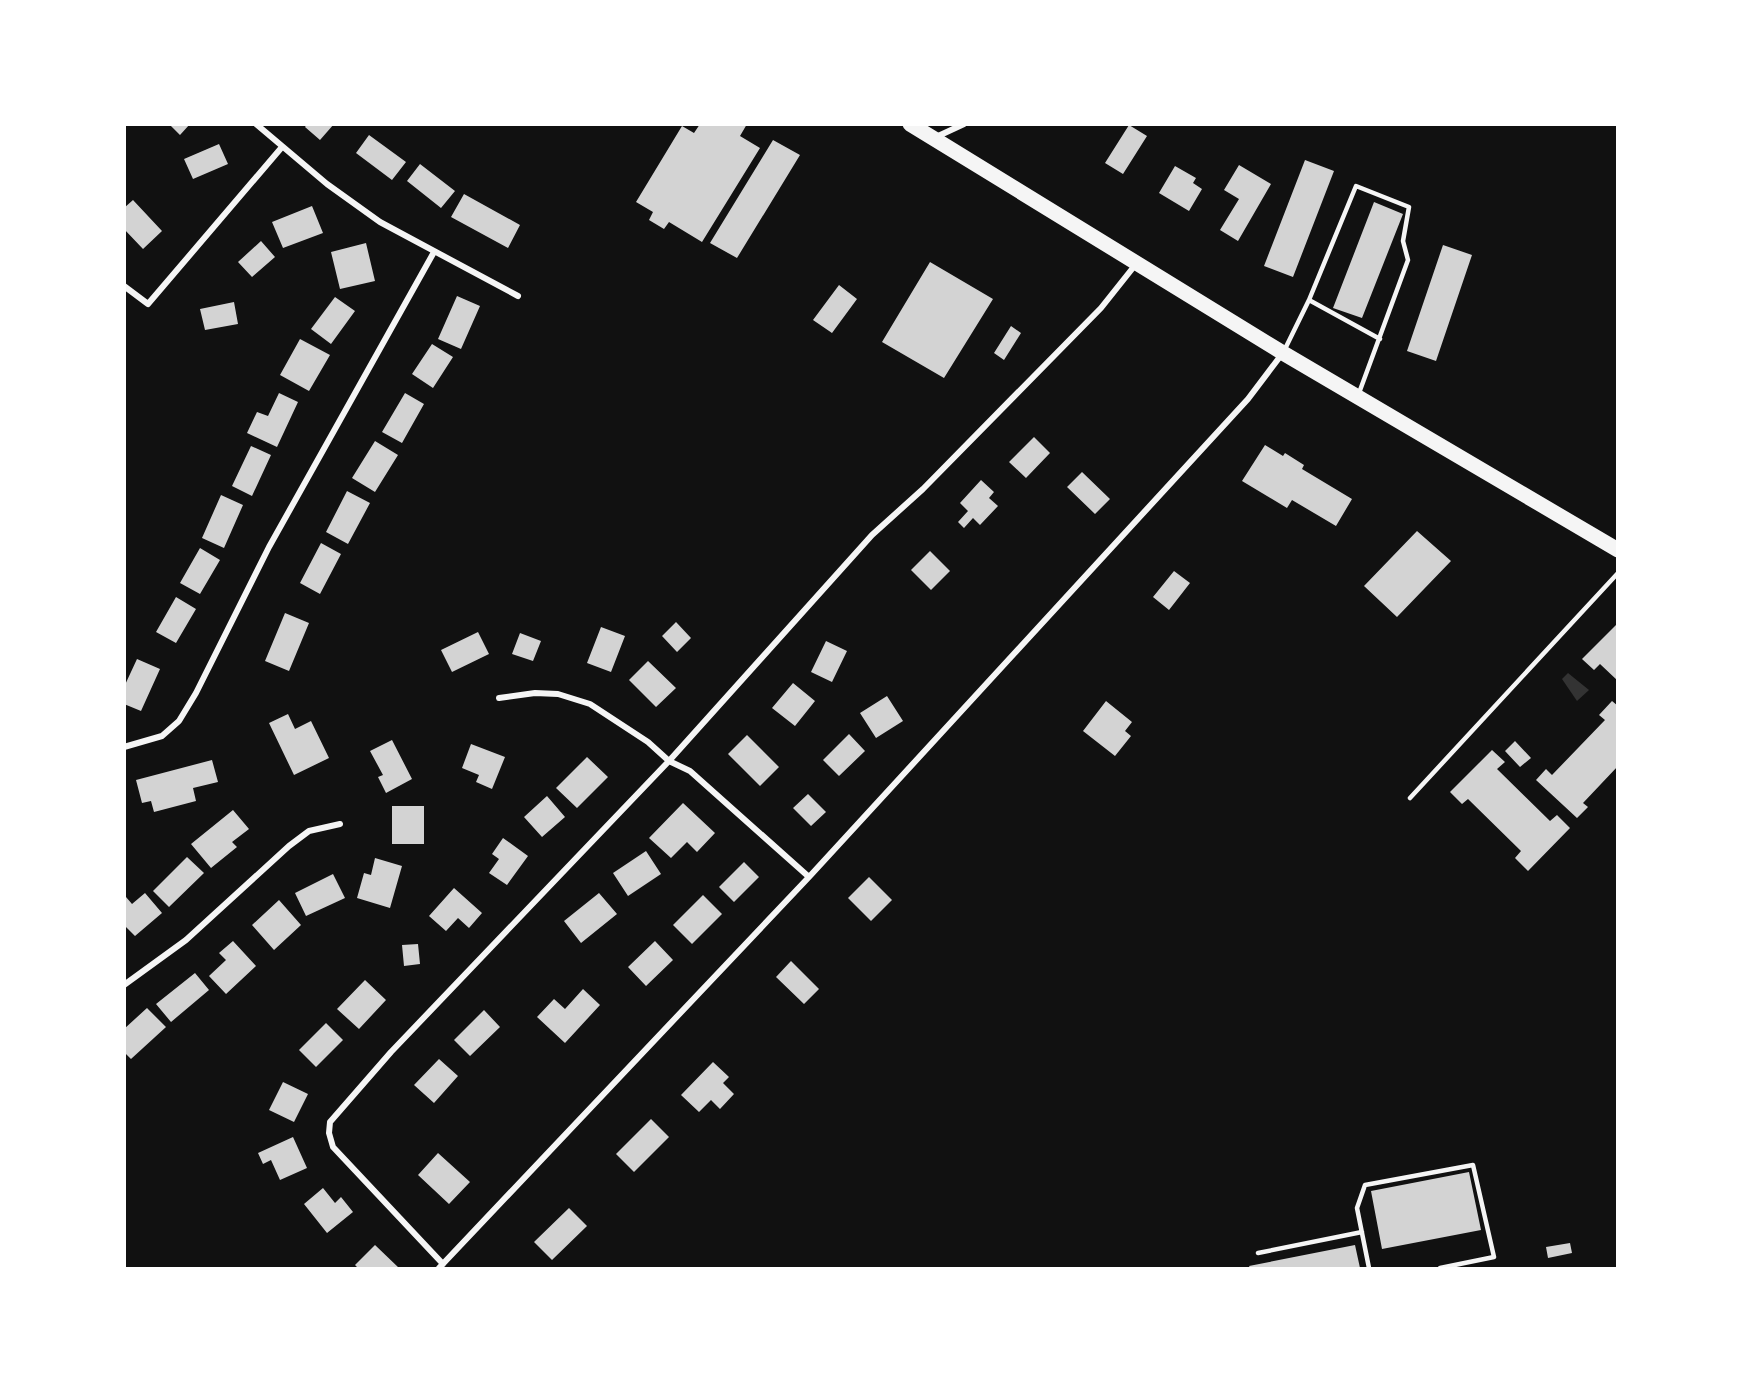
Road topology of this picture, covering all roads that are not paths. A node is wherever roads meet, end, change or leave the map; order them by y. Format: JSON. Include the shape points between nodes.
{"nodes":[{"id":1,"x":256,"y":124,"type":"edge"},
{"id":2,"x":910,"y":124,"type":"edge"},
{"id":3,"x":964,"y":124,"type":"edge"},
{"id":4,"x":933,"y":139,"type":"junction"},
{"id":5,"x":282,"y":147,"type":"junction"},
{"id":6,"x":434,"y":252,"type":"junction"},
{"id":7,"x":1138,"y":263,"type":"junction"},
{"id":8,"x":124,"y":286,"type":"edge"},
{"id":9,"x":518,"y":296,"type":"dead end"},
{"id":10,"x":1309,"y":300,"type":"junction"},
{"id":11,"x":1380,"y":339,"type":"junction"},
{"id":12,"x":1283,"y":353,"type":"junction"},
{"id":13,"x":1358,"y":397,"type":"junction"},
{"id":14,"x":1617,"y":550,"type":"edge"},
{"id":15,"x":1617,"y":573,"type":"edge"},
{"id":16,"x":499,"y":698,"type":"dead end"},
{"id":17,"x":124,"y":747,"type":"edge"},
{"id":18,"x":669,"y":761,"type":"junction"},
{"id":19,"x":1410,"y":798,"type":"dead end"},
{"id":20,"x":340,"y":824,"type":"dead end"},
{"id":21,"x":809,"y":877,"type":"junction"},
{"id":22,"x":124,"y":985,"type":"edge"},
{"id":23,"x":1362,"y":1232,"type":"junction"},
{"id":24,"x":1258,"y":1253,"type":"dead end"},
{"id":25,"x":441,"y":1266,"type":"edge"},
{"id":26,"x":1369,"y":1269,"type":"edge"},
{"id":27,"x":1440,"y":1269,"type":"edge"}],
"edges":[{"from":1,"to":5,"type":"street"},
{"from":2,"to":4,"type":"main road"},
{"from":3,"to":4,"type":"street"},
{"from":4,"to":7,"type":"main road"},
{"from":5,"to":6,"type":"street","via":[[380,222]]},
{"from":5,"to":8,"type":"street","via":[[148,304]]},
{"from":6,"to":9,"type":"street"},
{"from":6,"to":17,"type":"street","via":[[269,547],[179,722],[162,736]]},
{"from":7,"to":12,"type":"main road"},
{"from":7,"to":18,"type":"street","via":[[1101,308],[923,489],[872,535]]},
{"from":10,"to":11,"type":"lane"},
{"from":10,"to":11,"type":"lane","via":[[1356,186],[1409,207],[1403,241],[1408,260]]},
{"from":10,"to":12,"type":"lane"},
{"from":11,"to":13,"type":"lane"},
{"from":12,"to":13,"type":"main road"},
{"from":12,"to":21,"type":"street","via":[[1248,399]]},
{"from":13,"to":14,"type":"main road"},
{"from":15,"to":19,"type":"lane"},
{"from":16,"to":18,"type":"street","via":[[558,694],[590,704],[648,742]]},
{"from":18,"to":21,"type":"street","via":[[690,771]]},
{"from":18,"to":25,"type":"street","via":[[391,1052],[330,1122],[328,1133],[333,1147]]},
{"from":20,"to":22,"type":"street","via":[[309,831],[186,940]]},
{"from":21,"to":25,"type":"street"},
{"from":23,"to":24,"type":"lane"},
{"from":23,"to":26,"type":"lane"},
{"from":23,"to":27,"type":"lane","via":[[1356,1208],[1365,1185],[1473,1165],[1494,1257]]}]}
